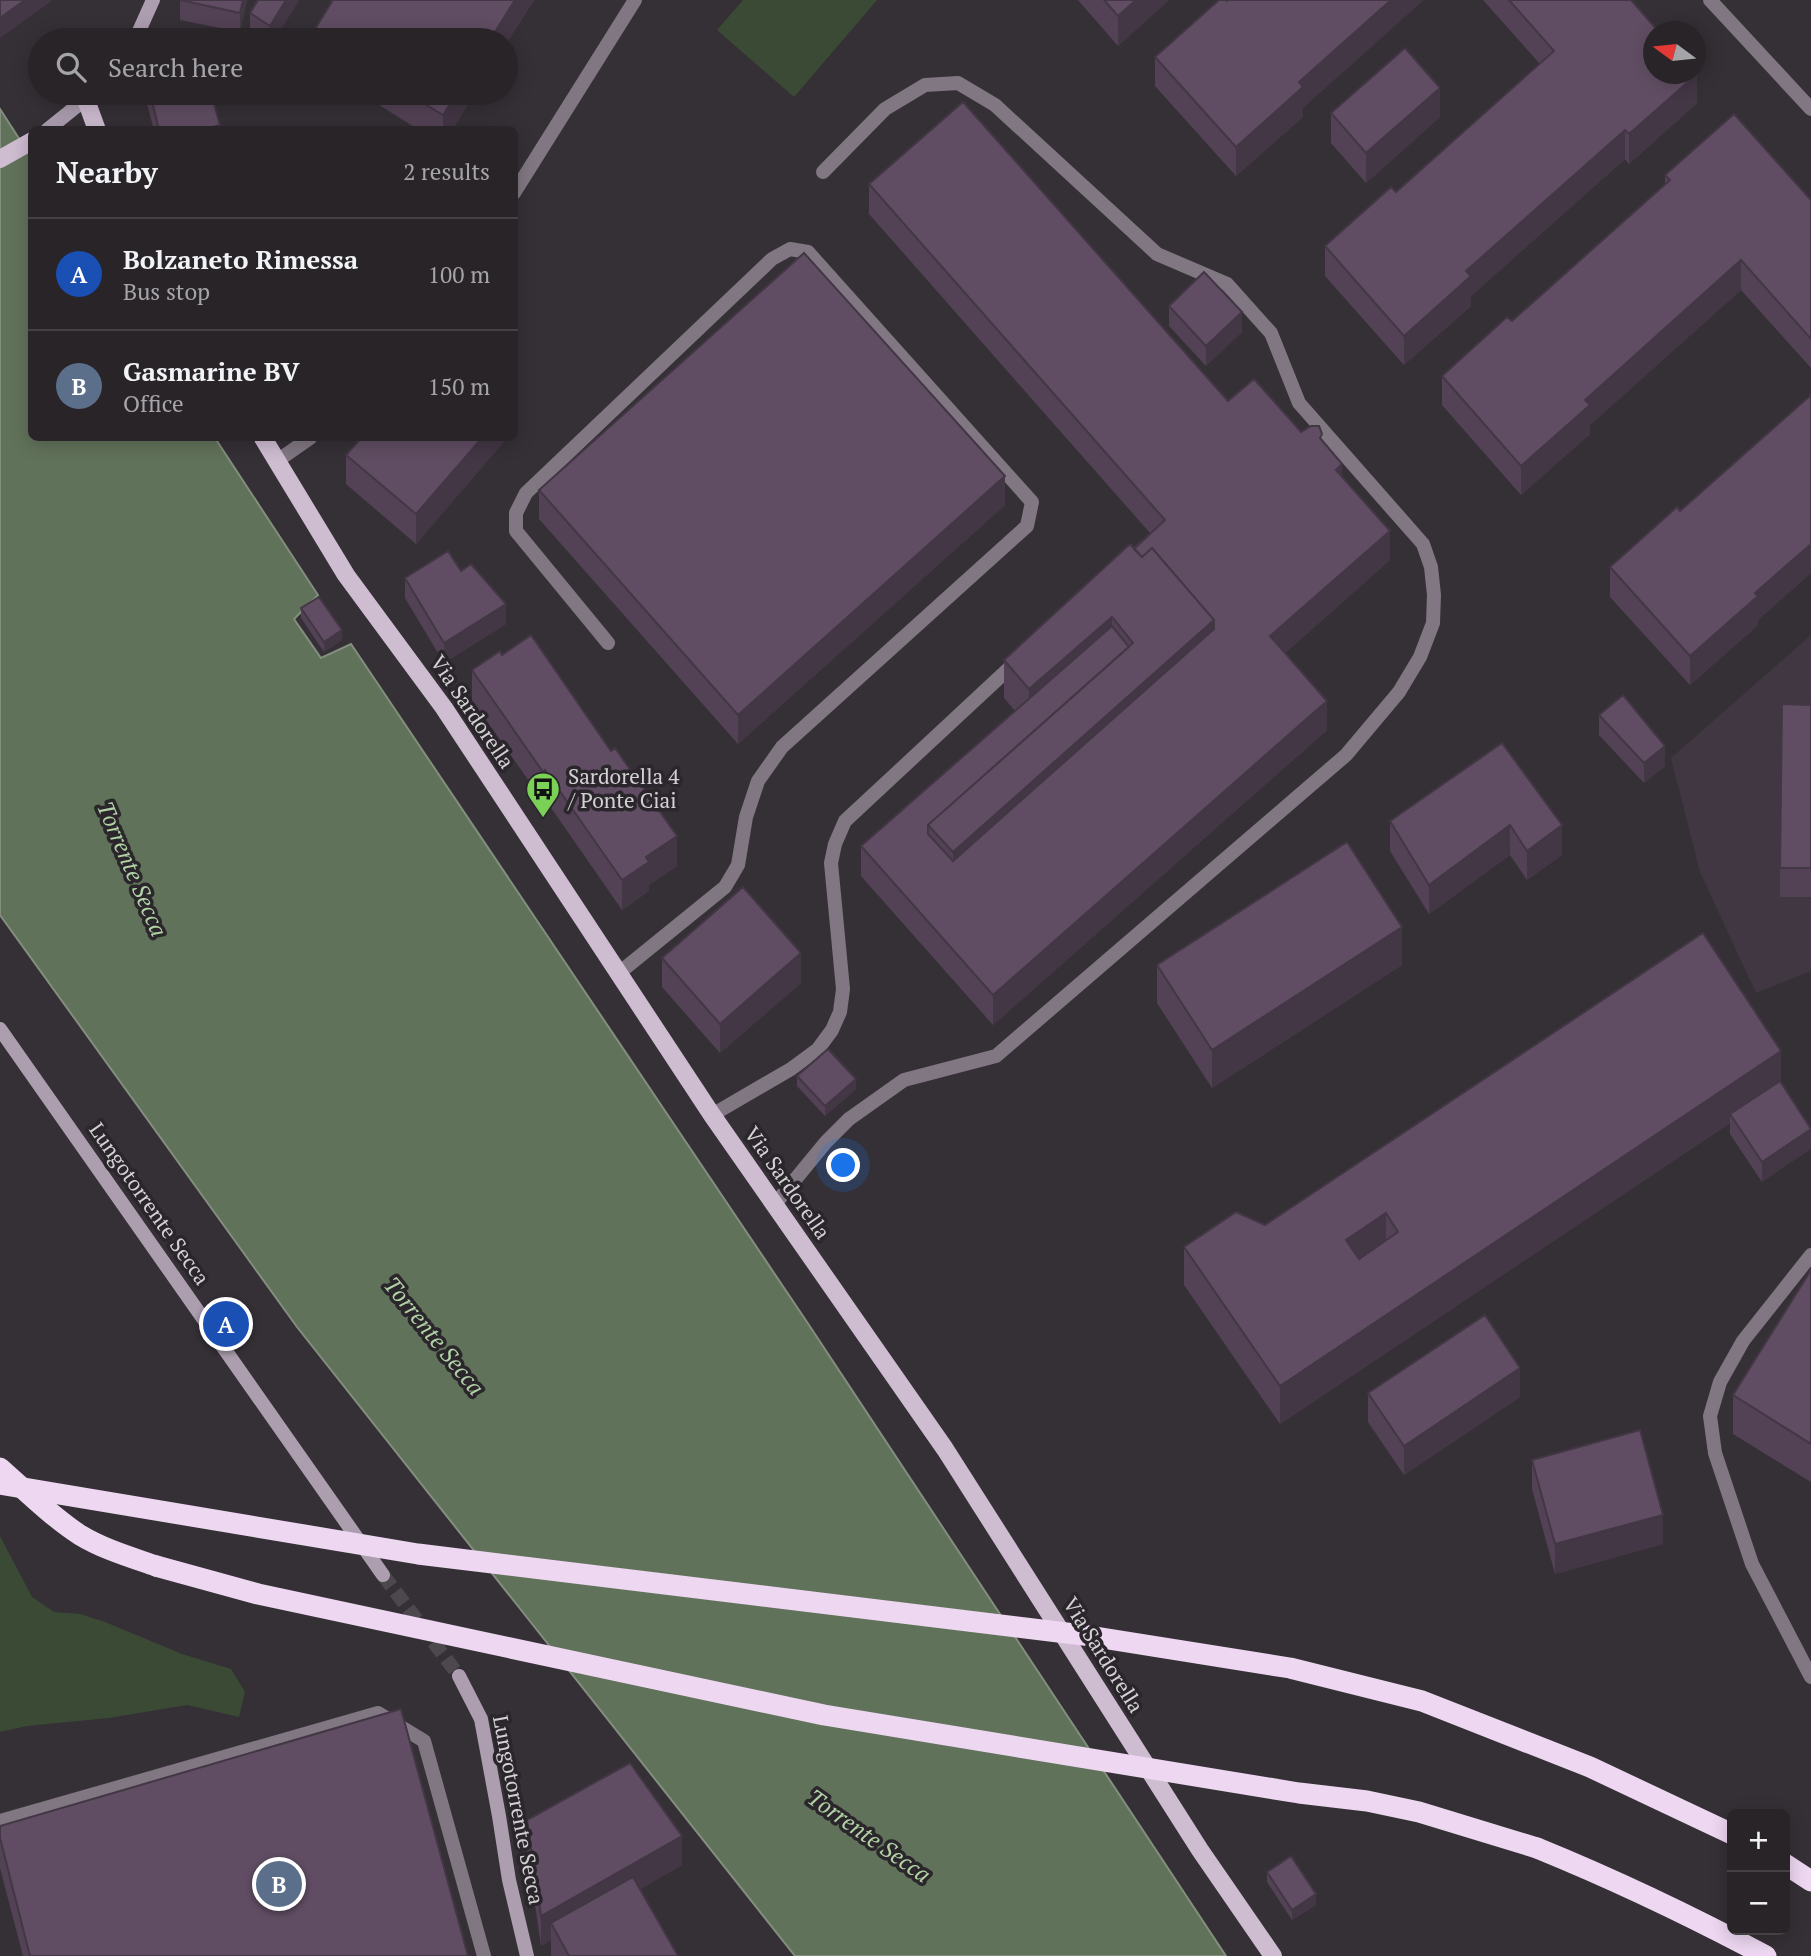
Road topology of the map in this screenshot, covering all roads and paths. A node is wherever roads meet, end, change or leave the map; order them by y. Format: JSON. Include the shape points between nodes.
{"nodes":[{"id":1,"x":153,"y":0,"type":"edge"},
{"id":2,"x":635,"y":0,"type":"edge"},
{"id":3,"x":1710,"y":0,"type":"edge"},
{"id":4,"x":140,"y":28,"type":"edge"},
{"id":5,"x":79,"y":105,"type":"edge"},
{"id":6,"x":91,"y":105,"type":"edge"},
{"id":7,"x":1811,"y":109,"type":"edge"},
{"id":8,"x":52,"y":126,"type":"edge"},
{"id":9,"x":96,"y":126,"type":"edge"},
{"id":10,"x":28,"y":143,"type":"edge"},
{"id":11,"x":0,"y":159,"type":"edge"},
{"id":12,"x":824,"y":172,"type":"dead end"},
{"id":13,"x":518,"y":187,"type":"edge"},
{"id":14,"x":265,"y":441,"type":"edge"},
{"id":15,"x":306,"y":441,"type":"edge"},
{"id":16,"x":277,"y":461,"type":"junction"},
{"id":17,"x":608,"y":643,"type":"dead end"},
{"id":18,"x":1028,"y":650,"type":"edge"},
{"id":19,"x":619,"y":973,"type":"junction"},
{"id":20,"x":0,"y":1029,"type":"edge"},
{"id":21,"x":712,"y":1115,"type":"junction"},
{"id":22,"x":775,"y":1204,"type":"junction"},
{"id":23,"x":1811,"y":1255,"type":"edge"},
{"id":24,"x":0,"y":1468,"type":"edge"},
{"id":25,"x":0,"y":1484,"type":"edge"},
{"id":26,"x":383,"y":1575,"type":"tunnel mouth"},
{"id":27,"x":459,"y":1676,"type":"tunnel mouth"},
{"id":28,"x":1811,"y":1677,"type":"edge"},
{"id":29,"x":0,"y":1821,"type":"edge"},
{"id":30,"x":1727,"y":1832,"type":"edge"},
{"id":31,"x":1790,"y":1867,"type":"edge"},
{"id":32,"x":1811,"y":1881,"type":"edge"},
{"id":33,"x":484,"y":1956,"type":"edge"},
{"id":34,"x":527,"y":1956,"type":"edge"},
{"id":35,"x":1273,"y":1956,"type":"edge"},
{"id":36,"x":1766,"y":1956,"type":"edge"}],
"edges":[{"from":1,"to":4,"type":"main road"},
{"from":2,"to":13,"type":"lane"},
{"from":3,"to":7,"type":"lane"},
{"from":5,"to":8,"type":"main road"},
{"from":6,"to":9,"type":"main road"},
{"from":10,"to":11,"type":"main road"},
{"from":12,"to":22,"type":"lane","via":[[885,109],[925,85],[958,83],[995,105],[1157,254],[1227,284],[1271,333],[1299,402],[1423,544],[1431,567],[1433,623],[1399,692],[1346,754],[996,1056],[904,1080],[849,1119]]},
{"from":14,"to":16,"type":"main road","name":"Via Sardorella"},
{"from":15,"to":16,"type":"lane"},
{"from":16,"to":19,"type":"main road","name":"Via Sardorella","via":[[346,575],[444,708]]},
{"from":17,"to":19,"type":"lane","via":[[516,531],[516,513],[526,493],[790,248],[808,252],[1032,502],[1027,526],[782,747],[758,781],[738,865],[725,887]]},
{"from":18,"to":21,"type":"lane","via":[[845,821],[831,863],[843,989],[832,1030],[818,1049],[791,1069]]},
{"from":19,"to":21,"type":"main road","name":"Via Sardorella"},
{"from":20,"to":26,"type":"main road","name":"Lungotorrente Secca"},
{"from":21,"to":22,"type":"main road","name":"Via Sardorella"},
{"from":22,"to":35,"type":"main road","name":"Via Sardorella","via":[[945,1449],[1200,1850]]},
{"from":23,"to":28,"type":"lane","via":[[1743,1341],[1720,1382],[1710,1416],[1715,1454],[1752,1564]]},
{"from":24,"to":36,"type":"highway","bridge":true,"via":[[81,1535],[156,1566],[258,1594],[824,1715],[1419,1812],[1537,1848],[1617,1880]]},
{"from":25,"to":30,"type":"highway","bridge":true,"via":[[418,1555],[1083,1635],[1290,1668],[1422,1701],[1590,1767]]},
{"from":27,"to":34,"type":"main road","name":"Lungotorrente Secca","via":[[481,1719]]},
{"from":29,"to":33,"type":"lane","via":[[378,1713],[424,1741]]},
{"from":31,"to":32,"type":"highway"}]}
